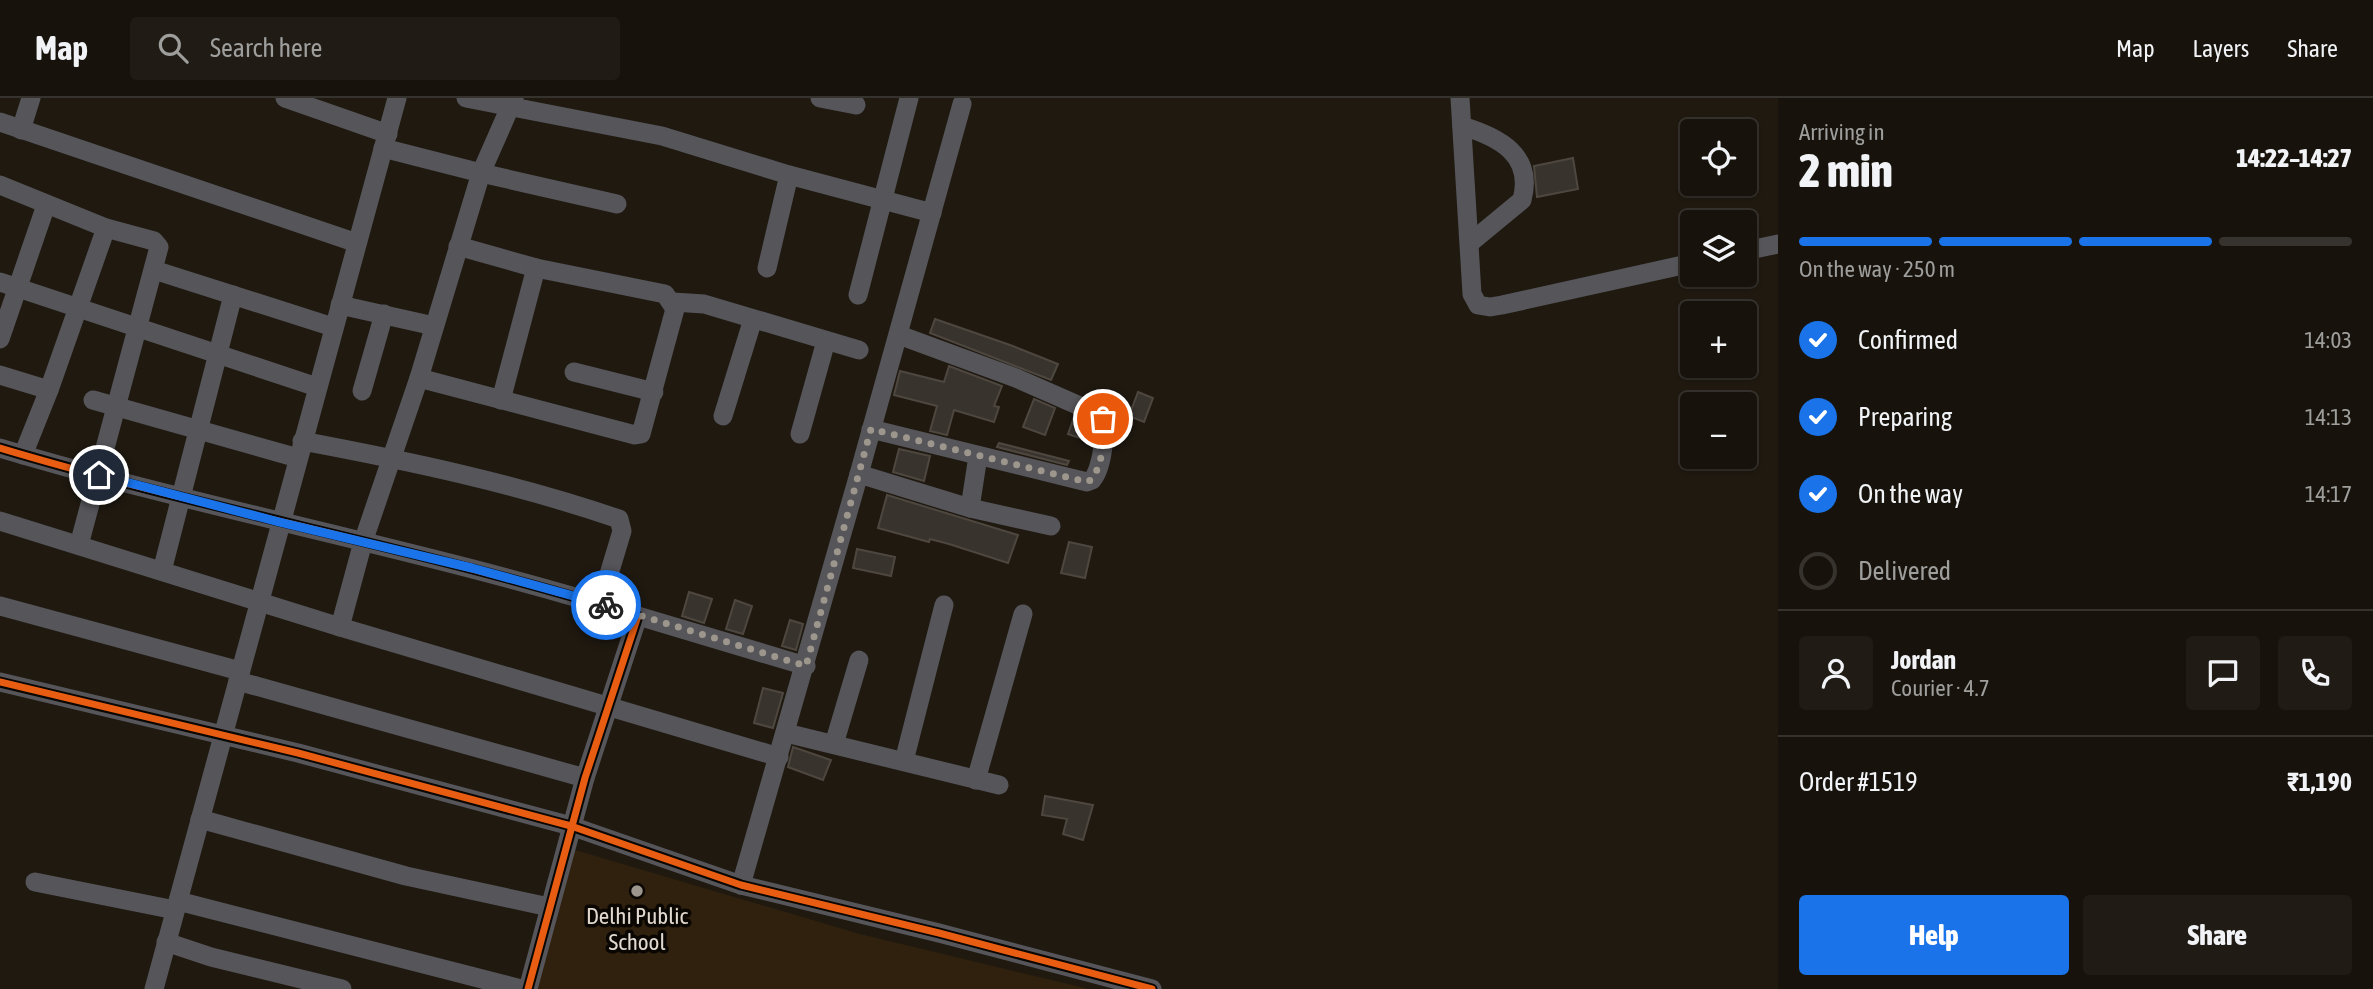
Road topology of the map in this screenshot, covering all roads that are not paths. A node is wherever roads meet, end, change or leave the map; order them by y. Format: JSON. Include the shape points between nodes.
{"nodes":[{"id":1,"x":31,"y":98,"type":"edge"},
{"id":2,"x":285,"y":98,"type":"edge"},
{"id":3,"x":397,"y":98,"type":"edge"},
{"id":4,"x":466,"y":98,"type":"edge"},
{"id":5,"x":820,"y":98,"type":"edge"},
{"id":6,"x":909,"y":98,"type":"edge"},
{"id":7,"x":1460,"y":98,"type":"edge"},
{"id":8,"x":512,"y":103,"type":"edge"},
{"id":9,"x":962,"y":104,"type":"dead end"},
{"id":10,"x":856,"y":105,"type":"dead end"},
{"id":11,"x":0,"y":122,"type":"edge"},
{"id":12,"x":1462,"y":126,"type":"junction"},
{"id":13,"x":21,"y":130,"type":"junction"},
{"id":14,"x":386,"y":141,"type":"junction"},
{"id":15,"x":481,"y":173,"type":"junction"},
{"id":16,"x":789,"y":175,"type":"junction"},
{"id":17,"x":0,"y":185,"type":"edge"},
{"id":18,"x":883,"y":200,"type":"junction"},
{"id":19,"x":617,"y":204,"type":"dead end"},
{"id":20,"x":46,"y":205,"type":"junction"},
{"id":21,"x":932,"y":213,"type":"junction"},
{"id":22,"x":106,"y":229,"type":"junction"},
{"id":23,"x":357,"y":243,"type":"junction"},
{"id":24,"x":1470,"y":243,"type":"junction"},
{"id":25,"x":1778,"y":244,"type":"edge"},
{"id":26,"x":458,"y":246,"type":"junction"},
{"id":27,"x":1757,"y":248,"type":"edge"},
{"id":28,"x":1680,"y":266,"type":"edge"},
{"id":29,"x":536,"y":268,"type":"junction"},
{"id":30,"x":767,"y":268,"type":"dead end"},
{"id":31,"x":154,"y":270,"type":"junction"},
{"id":32,"x":9,"y":285,"type":"edge"},
{"id":33,"x":233,"y":295,"type":"junction"},
{"id":34,"x":858,"y":295,"type":"dead end"},
{"id":35,"x":673,"y":302,"type":"junction"},
{"id":36,"x":340,"y":304,"type":"junction"},
{"id":37,"x":78,"y":308,"type":"junction"},
{"id":38,"x":384,"y":314,"type":"junction"},
{"id":39,"x":753,"y":319,"type":"junction"},
{"id":40,"x":434,"y":326,"type":"junction"},
{"id":41,"x":333,"y":327,"type":"junction"},
{"id":42,"x":139,"y":328,"type":"junction"},
{"id":43,"x":899,"y":335,"type":"junction"},
{"id":44,"x":0,"y":339,"type":"edge"},
{"id":45,"x":826,"y":341,"type":"junction"},
{"id":46,"x":859,"y":350,"type":"dead end"},
{"id":47,"x":218,"y":354,"type":"junction"},
{"id":48,"x":574,"y":372,"type":"dead end"},
{"id":49,"x":0,"y":375,"type":"edge"},
{"id":50,"x":419,"y":378,"type":"junction"},
{"id":51,"x":317,"y":387,"type":"junction"},
{"id":52,"x":49,"y":390,"type":"junction"},
{"id":53,"x":362,"y":390,"type":"dead end"},
{"id":54,"x":654,"y":392,"type":"junction"},
{"id":55,"x":93,"y":400,"type":"dead end"},
{"id":56,"x":501,"y":400,"type":"junction"},
{"id":57,"x":117,"y":407,"type":"junction"},
{"id":58,"x":723,"y":416,"type":"dead end"},
{"id":59,"x":871,"y":429,"type":"junction"},
{"id":60,"x":198,"y":430,"type":"junction"},
{"id":61,"x":800,"y":434,"type":"dead end"},
{"id":62,"x":0,"y":448,"type":"edge"},
{"id":63,"x":300,"y":450,"type":"junction"},
{"id":64,"x":23,"y":455,"type":"junction"},
{"id":65,"x":978,"y":456,"type":"junction"},
{"id":66,"x":390,"y":458,"type":"junction"},
{"id":67,"x":859,"y":474,"type":"junction"},
{"id":68,"x":99,"y":475,"type":"junction"},
{"id":69,"x":181,"y":496,"type":"junction"},
{"id":70,"x":971,"y":508,"type":"junction"},
{"id":71,"x":0,"y":521,"type":"edge"},
{"id":72,"x":279,"y":522,"type":"junction"},
{"id":73,"x":1051,"y":526,"type":"dead end"},
{"id":74,"x":363,"y":542,"type":"junction"},
{"id":75,"x":79,"y":545,"type":"junction"},
{"id":76,"x":162,"y":571,"type":"junction"},
{"id":77,"x":259,"y":601,"type":"junction"},
{"id":78,"x":600,"y":604,"type":"junction"},
{"id":79,"x":944,"y":605,"type":"dead end"},
{"id":80,"x":0,"y":606,"type":"edge"},
{"id":81,"x":1023,"y":614,"type":"dead end"},
{"id":82,"x":638,"y":615,"type":"junction"},
{"id":83,"x":340,"y":626,"type":"junction"},
{"id":84,"x":859,"y":660,"type":"dead end"},
{"id":85,"x":806,"y":666,"type":"junction"},
{"id":86,"x":239,"y":676,"type":"junction"},
{"id":87,"x":0,"y":682,"type":"edge"},
{"id":88,"x":607,"y":706,"type":"junction"},
{"id":89,"x":786,"y":733,"type":"junction"},
{"id":90,"x":223,"y":734,"type":"junction"},
{"id":91,"x":834,"y":744,"type":"junction"},
{"id":92,"x":779,"y":757,"type":"junction"},
{"id":93,"x":904,"y":761,"type":"junction"},
{"id":94,"x":585,"y":778,"type":"junction"},
{"id":95,"x":976,"y":780,"type":"junction"},
{"id":96,"x":999,"y":785,"type":"dead end"},
{"id":97,"x":200,"y":819,"type":"junction"},
{"id":98,"x":571,"y":826,"type":"junction"},
{"id":99,"x":35,"y":882,"type":"dead end"},
{"id":100,"x":741,"y":885,"type":"junction"},
{"id":101,"x":176,"y":906,"type":"junction"},
{"id":102,"x":549,"y":906,"type":"junction"},
{"id":103,"x":166,"y":942,"type":"junction"},
{"id":104,"x":153,"y":989,"type":"edge"},
{"id":105,"x":342,"y":989,"type":"edge"},
{"id":106,"x":521,"y":989,"type":"edge"},
{"id":107,"x":528,"y":989,"type":"edge"},
{"id":108,"x":1152,"y":989,"type":"edge"}],
"edges":[{"from":1,"to":13,"type":"street"},
{"from":2,"to":14,"type":"street"},
{"from":3,"to":14,"type":"street"},
{"from":4,"to":8,"type":"street"},
{"from":5,"to":10,"type":"street"},
{"from":6,"to":18,"type":"street"},
{"from":7,"to":12,"type":"street"},
{"from":8,"to":15,"type":"street"},
{"from":8,"to":16,"type":"street","via":[[662,136]]},
{"from":9,"to":21,"type":"street"},
{"from":11,"to":13,"type":"street"},
{"from":12,"to":24,"type":"street"},
{"from":12,"to":24,"type":"street","via":[[1511,150],[1525,179],[1522,200]]},
{"from":13,"to":23,"type":"street"},
{"from":14,"to":15,"type":"street"},
{"from":14,"to":23,"type":"street"},
{"from":15,"to":19,"type":"street"},
{"from":15,"to":26,"type":"street"},
{"from":16,"to":18,"type":"street"},
{"from":16,"to":30,"type":"street"},
{"from":17,"to":20,"type":"street"},
{"from":18,"to":21,"type":"street"},
{"from":18,"to":34,"type":"street"},
{"from":20,"to":22,"type":"street"},
{"from":20,"to":32,"type":"street"},
{"from":21,"to":43,"type":"street"},
{"from":22,"to":31,"type":"street","via":[[156,243],[159,252]]},
{"from":22,"to":37,"type":"street"},
{"from":23,"to":36,"type":"street"},
{"from":24,"to":28,"type":"street","via":[[1472,294],[1482,307]]},
{"from":25,"to":27,"type":"street"},
{"from":26,"to":29,"type":"street"},
{"from":26,"to":40,"type":"street"},
{"from":29,"to":35,"type":"street","via":[[665,294]]},
{"from":29,"to":56,"type":"street"},
{"from":31,"to":33,"type":"street"},
{"from":31,"to":42,"type":"street"},
{"from":32,"to":37,"type":"street"},
{"from":32,"to":44,"type":"street"},
{"from":33,"to":41,"type":"street"},
{"from":33,"to":47,"type":"street"},
{"from":35,"to":39,"type":"street","via":[[704,304]]},
{"from":35,"to":54,"type":"street"},
{"from":36,"to":38,"type":"street"},
{"from":36,"to":41,"type":"street"},
{"from":37,"to":42,"type":"street"},
{"from":37,"to":52,"type":"street"},
{"from":38,"to":40,"type":"street"},
{"from":38,"to":53,"type":"street"},
{"from":39,"to":45,"type":"street"},
{"from":39,"to":58,"type":"street"},
{"from":40,"to":50,"type":"street"},
{"from":41,"to":51,"type":"street"},
{"from":42,"to":47,"type":"street"},
{"from":42,"to":57,"type":"street"},
{"from":43,"to":59,"type":"street"},
{"from":43,"to":65,"type":"street","via":[[1098,414],[1104,423],[1098,471],[1087,482]]},
{"from":45,"to":46,"type":"street"},
{"from":45,"to":61,"type":"street"},
{"from":47,"to":51,"type":"street"},
{"from":47,"to":60,"type":"street"},
{"from":48,"to":54,"type":"street"},
{"from":49,"to":52,"type":"street"},
{"from":50,"to":56,"type":"street"},
{"from":50,"to":66,"type":"street"},
{"from":51,"to":63,"type":"street"},
{"from":52,"to":64,"type":"street"},
{"from":54,"to":56,"type":"street","via":[[645,427],[638,436]]},
{"from":55,"to":57,"type":"street"},
{"from":57,"to":60,"type":"street"},
{"from":57,"to":68,"type":"street"},
{"from":59,"to":65,"type":"street"},
{"from":59,"to":67,"type":"street"},
{"from":60,"to":63,"type":"street"},
{"from":60,"to":69,"type":"street"},
{"from":62,"to":64,"type":"street"},
{"from":63,"to":66,"type":"street"},
{"from":63,"to":72,"type":"street"},
{"from":64,"to":68,"type":"street"},
{"from":65,"to":70,"type":"street"},
{"from":66,"to":74,"type":"street"},
{"from":66,"to":78,"type":"street","via":[[619,519],[622,531]]},
{"from":67,"to":70,"type":"street"},
{"from":67,"to":85,"type":"street"},
{"from":68,"to":69,"type":"street"},
{"from":68,"to":75,"type":"street"},
{"from":69,"to":72,"type":"street"},
{"from":69,"to":76,"type":"street"},
{"from":70,"to":73,"type":"street"},
{"from":71,"to":75,"type":"street"},
{"from":72,"to":74,"type":"street"},
{"from":72,"to":77,"type":"street"},
{"from":74,"to":78,"type":"street"},
{"from":74,"to":83,"type":"street"},
{"from":75,"to":76,"type":"street"},
{"from":76,"to":77,"type":"street"},
{"from":77,"to":83,"type":"street"},
{"from":77,"to":86,"type":"street"},
{"from":78,"to":82,"type":"street"},
{"from":79,"to":93,"type":"street"},
{"from":80,"to":86,"type":"street"},
{"from":81,"to":95,"type":"street"},
{"from":82,"to":85,"type":"street"},
{"from":82,"to":88,"type":"street"},
{"from":83,"to":88,"type":"street"},
{"from":84,"to":91,"type":"street"},
{"from":85,"to":89,"type":"street"},
{"from":86,"to":90,"type":"street"},
{"from":86,"to":94,"type":"street"},
{"from":87,"to":90,"type":"street"},
{"from":88,"to":92,"type":"street"},
{"from":88,"to":94,"type":"street"},
{"from":89,"to":91,"type":"street"},
{"from":89,"to":92,"type":"street"},
{"from":90,"to":97,"type":"street"},
{"from":90,"to":98,"type":"street"},
{"from":91,"to":93,"type":"street"},
{"from":92,"to":100,"type":"street"},
{"from":93,"to":95,"type":"street"},
{"from":94,"to":98,"type":"street"},
{"from":95,"to":96,"type":"street"},
{"from":97,"to":101,"type":"street"},
{"from":97,"to":102,"type":"street","via":[[406,876]]},
{"from":98,"to":100,"type":"street"},
{"from":98,"to":102,"type":"street"},
{"from":99,"to":101,"type":"street"},
{"from":100,"to":108,"type":"street"},
{"from":101,"to":103,"type":"street"},
{"from":101,"to":106,"type":"street"},
{"from":102,"to":107,"type":"street"},
{"from":103,"to":104,"type":"street"},
{"from":103,"to":105,"type":"street"}]}
